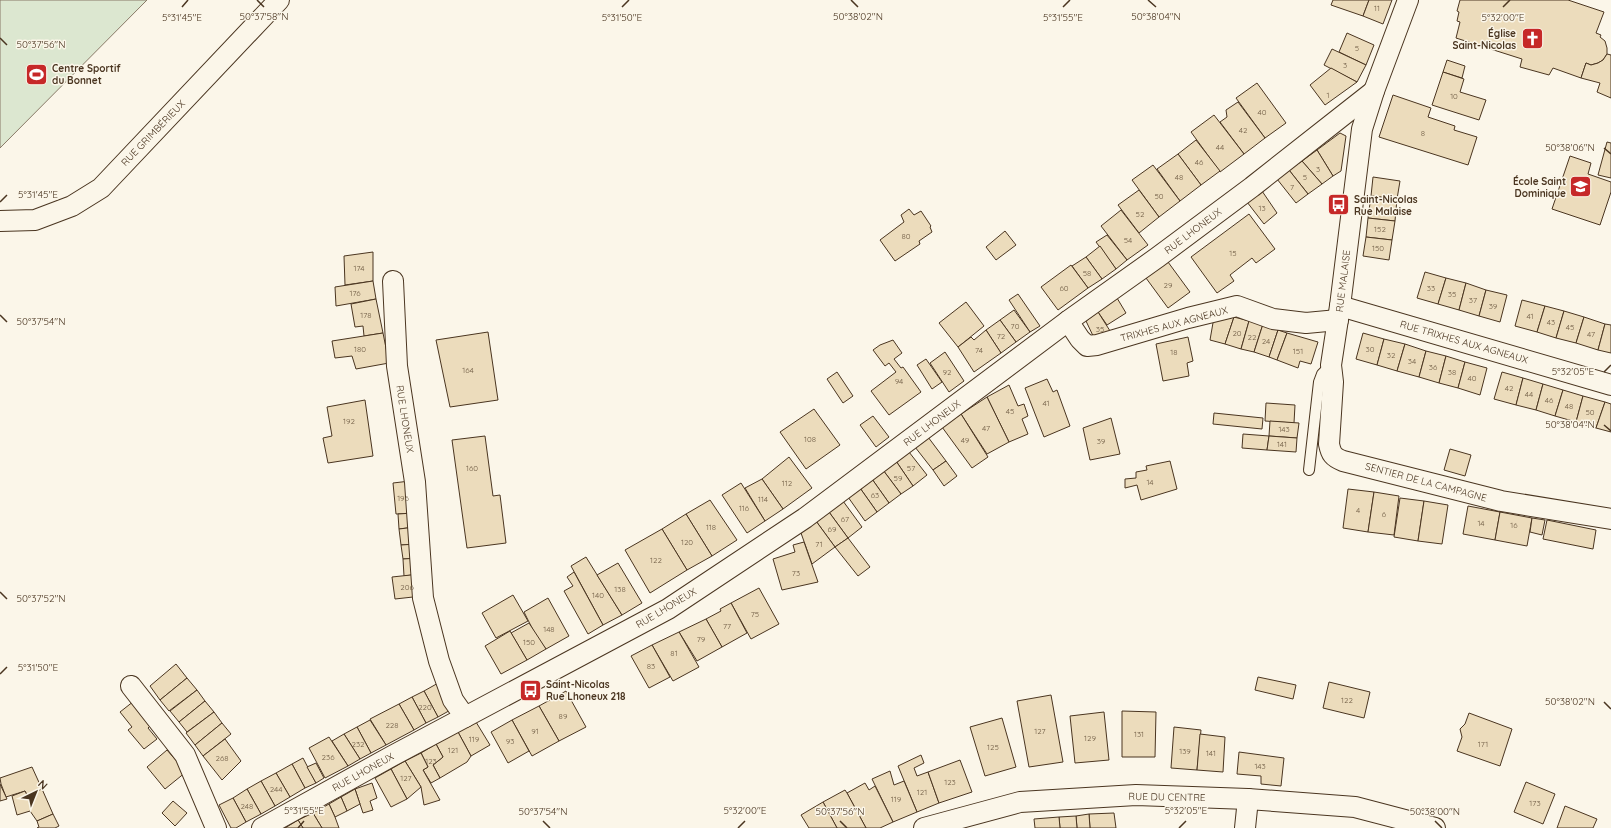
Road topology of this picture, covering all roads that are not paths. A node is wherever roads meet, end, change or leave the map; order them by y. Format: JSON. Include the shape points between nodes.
{"nodes":[{"id":1,"x":279,"y":0,"type":"edge"},
{"id":2,"x":1408,"y":0,"type":"edge"},
{"id":3,"x":1374,"y":91,"type":"junction"},
{"id":4,"x":0,"y":221,"type":"edge"},
{"id":5,"x":393,"y":281,"type":"dead end"},
{"id":6,"x":1339,"y":313,"type":"junction"},
{"id":7,"x":1068,"y":321,"type":"junction"},
{"id":8,"x":1331,"y":365,"type":"junction"},
{"id":9,"x":1611,"y":385,"type":"edge"},
{"id":10,"x":1309,"y":470,"type":"dead end"},
{"id":11,"x":1611,"y":519,"type":"edge"},
{"id":12,"x":131,"y":686,"type":"dead end"},
{"id":13,"x":465,"y":717,"type":"junction"},
{"id":14,"x":1248,"y":799,"type":"junction"},
{"id":15,"x":216,"y":828,"type":"edge"},
{"id":16,"x":262,"y":828,"type":"edge"},
{"id":17,"x":924,"y":828,"type":"edge"},
{"id":18,"x":1245,"y":828,"type":"edge"},
{"id":19,"x":1435,"y":828,"type":"edge"}],
"edges":[{"from":1,"to":4,"type":"street","name":"RUE GRIMBÉRIEUX","via":[[101,188],[72,206],[35,220]]},
{"from":2,"to":3,"type":"street","name":"RUE MALAISE"},
{"from":3,"to":6,"type":"street","name":"RUE MALAISE","via":[[1362,129]]},
{"from":3,"to":7,"type":"street","name":"RUE LHONEUX","via":[[1252,187]]},
{"from":5,"to":13,"type":"street","name":"RUE LHONEUX","via":[[397,366],[415,482],[423,598],[439,661],[453,700]]},
{"from":6,"to":7,"type":"street","name":"TRIXHES AUX AGNEAUX","via":[[1306,324],[1273,319],[1237,306],[1088,346]]},
{"from":6,"to":8,"type":"street","name":"RUE MALAISE"},
{"from":6,"to":9,"type":"street","name":"RUE TRIXHES AUX AGNEAUX"},
{"from":7,"to":13,"type":"street","name":"RUE LHONEUX","via":[[804,518],[668,609]]},
{"from":8,"to":10,"type":"lane","name":"RUE MALAISE","via":[[1322,374],[1319,382]]},
{"from":8,"to":11,"type":"street","name":"SENTIER DE LA CAMPAGNE","via":[[1333,382],[1329,444],[1335,458],[1501,501]]},
{"from":12,"to":15,"type":"street","via":[[185,755]]},
{"from":13,"to":16,"type":"street","name":"RUE LHONEUX"},
{"from":14,"to":17,"type":"street","name":"RUE DU CENTRE","via":[[1136,795],[1020,802]]},
{"from":14,"to":18,"type":"street"},
{"from":14,"to":19,"type":"street","name":"RUE DU CENTRE","via":[[1355,807]]}]}
